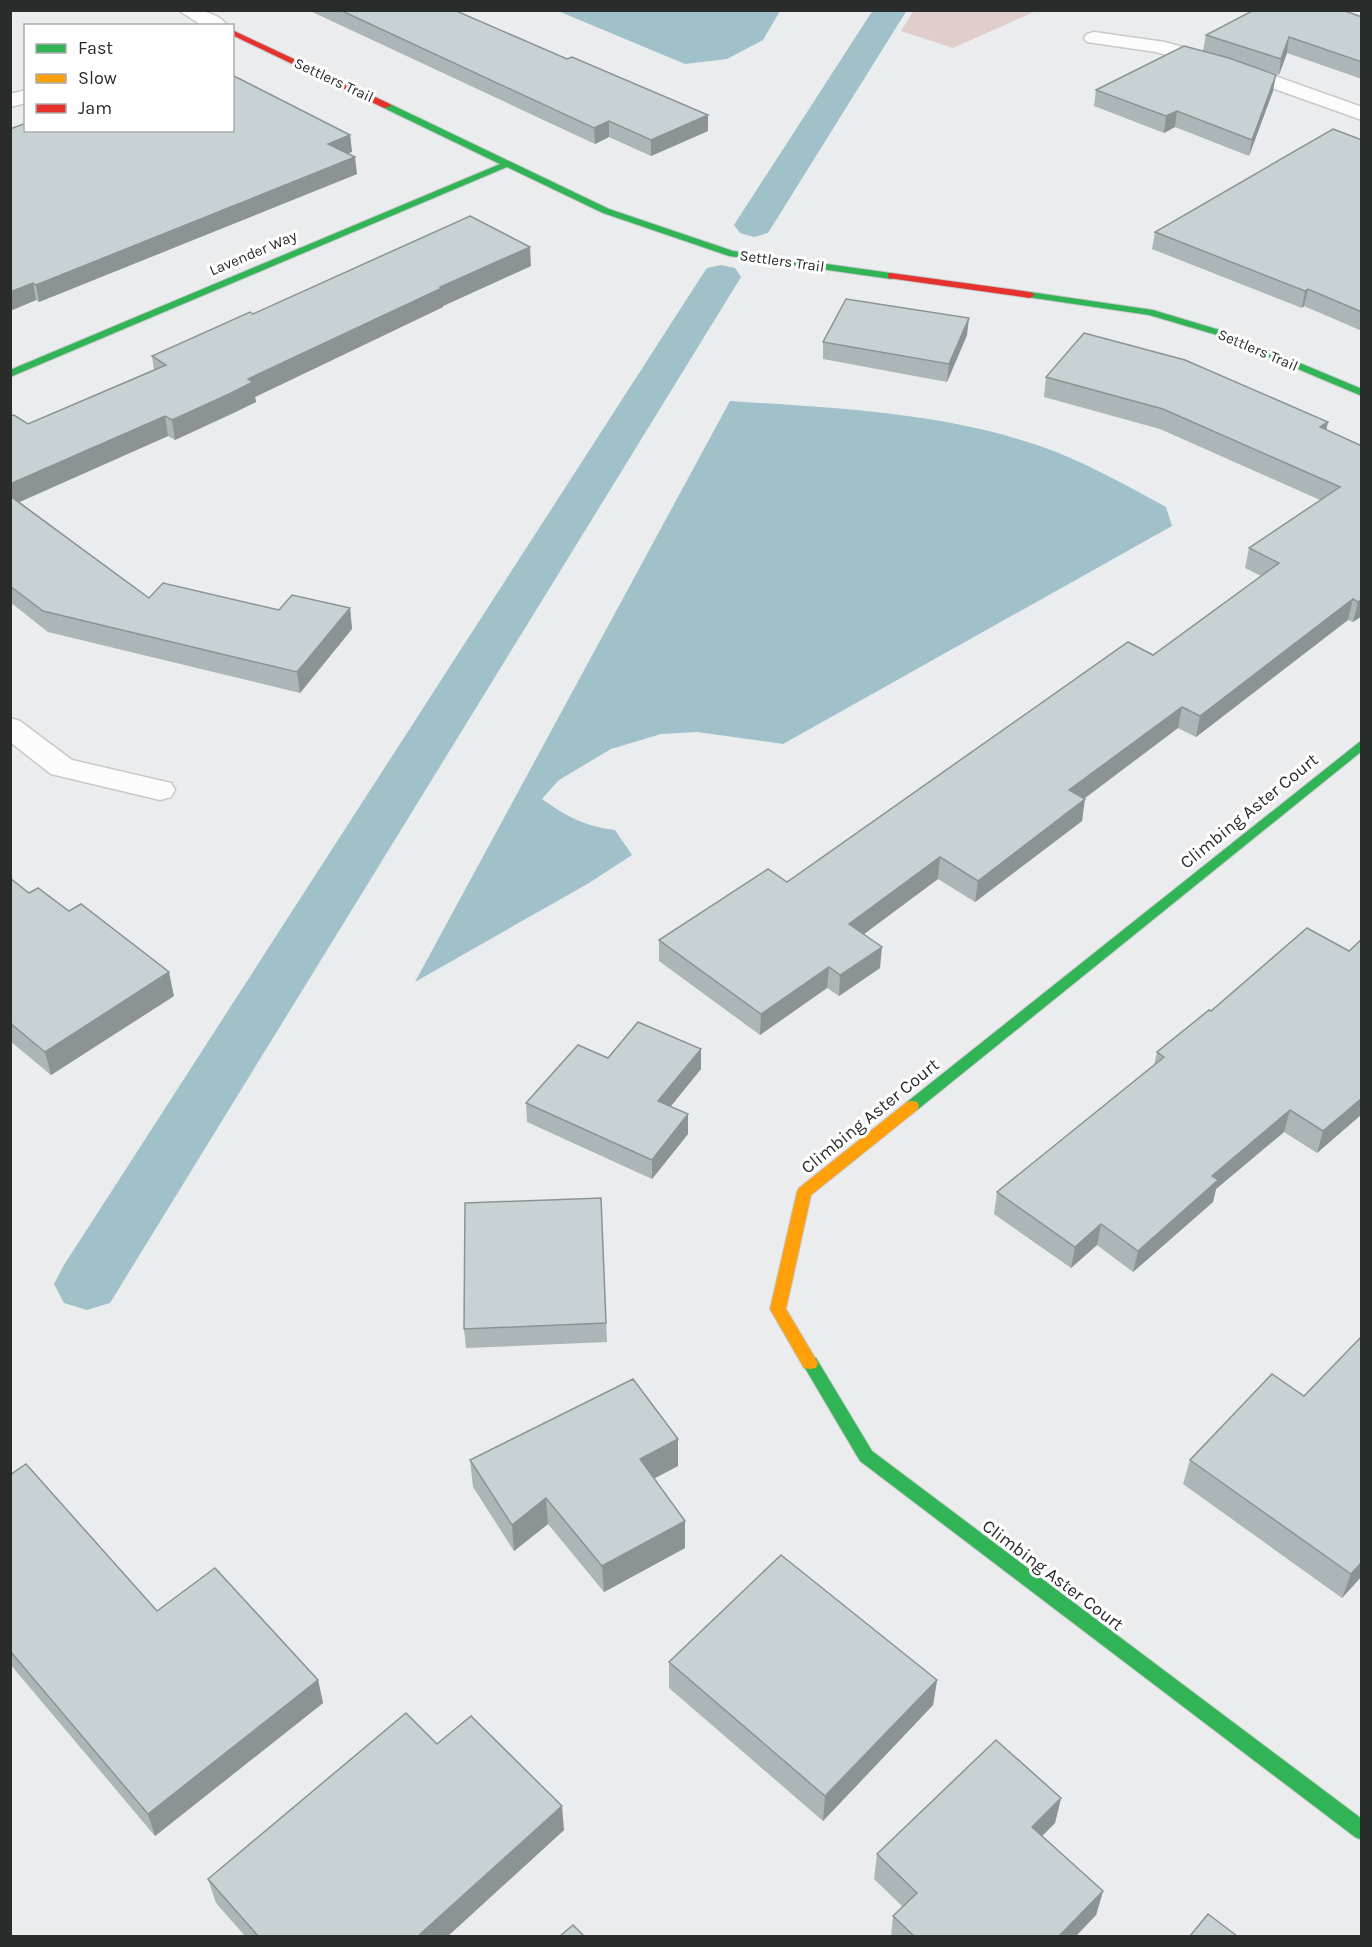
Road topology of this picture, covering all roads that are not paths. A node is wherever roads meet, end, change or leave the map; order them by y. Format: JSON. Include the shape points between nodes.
{"nodes":[{"id":1,"x":187,"y":10,"type":"edge"},
{"id":2,"x":215,"y":24,"type":"edge"},
{"id":3,"x":234,"y":33,"type":"edge"},
{"id":4,"x":1094,"y":38,"type":"dead end"},
{"id":5,"x":1362,"y":114,"type":"edge"},
{"id":6,"x":509,"y":163,"type":"junction"},
{"id":7,"x":10,"y":374,"type":"edge"},
{"id":8,"x":1362,"y":393,"type":"edge"},
{"id":9,"x":10,"y":727,"type":"edge"},
{"id":10,"x":1362,"y":744,"type":"edge"},
{"id":11,"x":160,"y":790,"type":"dead end"},
{"id":12,"x":1362,"y":1831,"type":"edge"}],
"edges":[{"from":1,"to":2,"type":"street"},
{"from":3,"to":6,"type":"street","name":"Settlers Trail"},
{"from":4,"to":5,"type":"street","via":[[1169,50],[1234,68]]},
{"from":6,"to":7,"type":"street","name":"Lavender Way"},
{"from":6,"to":8,"type":"street","name":"Settlers Trail","via":[[606,211],[732,254],[1150,312],[1220,333]]},
{"from":9,"to":11,"type":"street","via":[[62,767]]},
{"from":10,"to":12,"type":"street","name":"Climbing Aster Court","via":[[804,1192],[778,1309],[866,1456]]}]}
